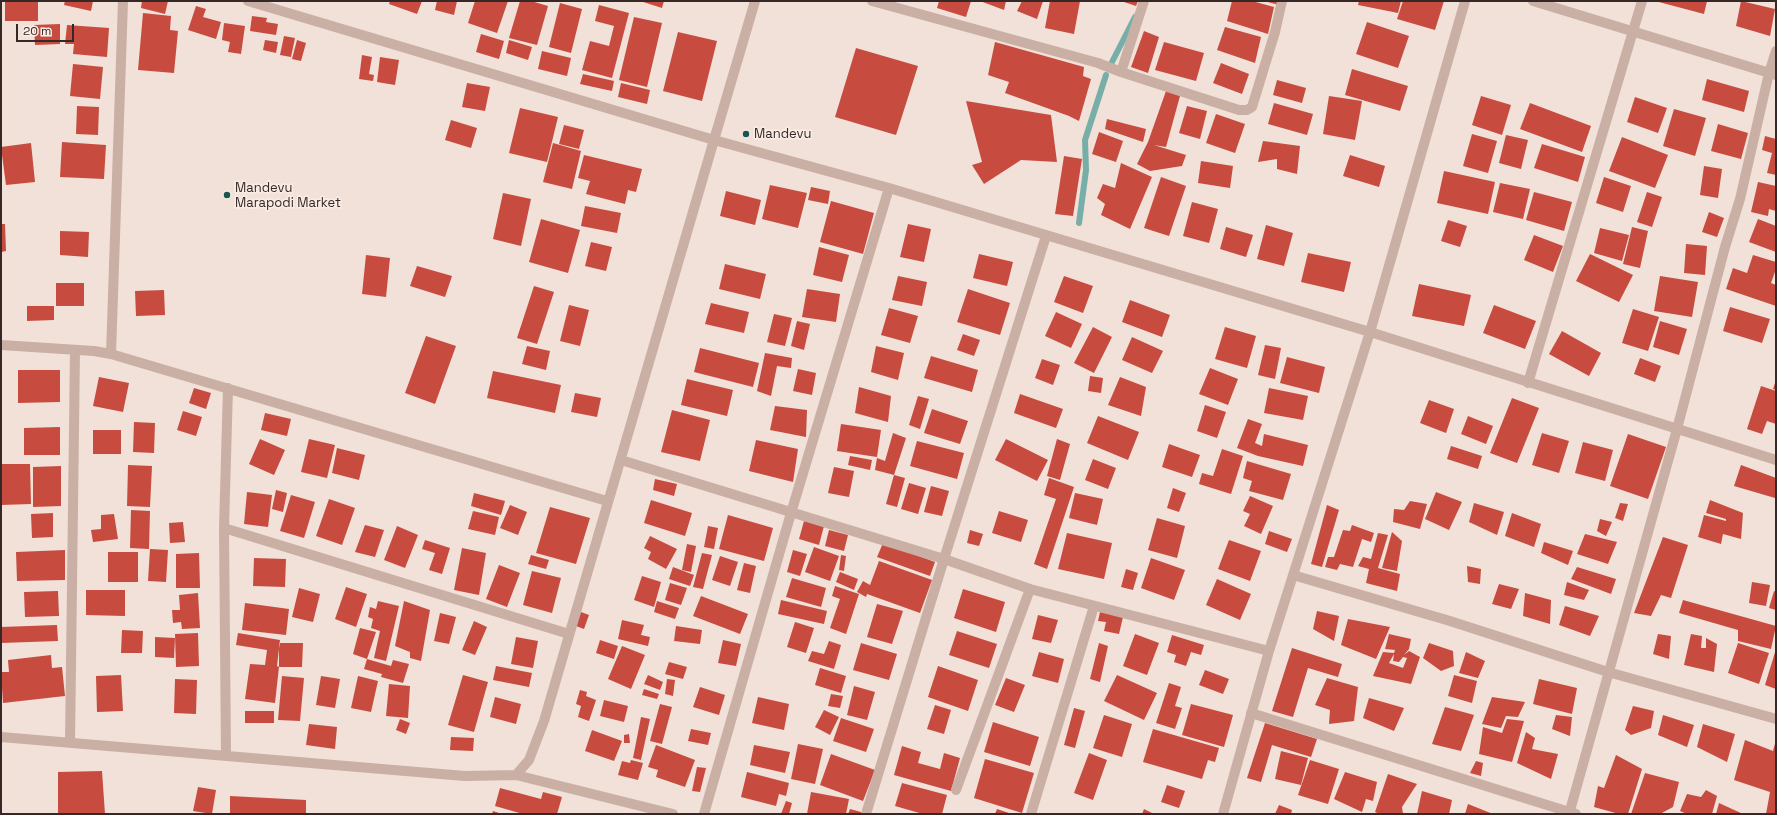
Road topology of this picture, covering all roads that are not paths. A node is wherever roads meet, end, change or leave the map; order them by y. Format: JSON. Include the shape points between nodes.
{"nodes":[{"id":1,"x":123,"y":1,"type":"edge"},
{"id":2,"x":248,"y":1,"type":"edge"},
{"id":3,"x":755,"y":1,"type":"edge"},
{"id":4,"x":872,"y":1,"type":"edge"},
{"id":5,"x":1144,"y":1,"type":"edge"},
{"id":6,"x":1282,"y":1,"type":"edge"},
{"id":7,"x":1466,"y":1,"type":"edge"},
{"id":8,"x":1533,"y":1,"type":"edge"},
{"id":9,"x":1642,"y":1,"type":"edge"},
{"id":10,"x":1633,"y":32,"type":"junction"},
{"id":11,"x":1776,"y":51,"type":"edge"},
{"id":12,"x":1121,"y":72,"type":"junction"},
{"id":13,"x":1773,"y":74,"type":"edge"},
{"id":14,"x":714,"y":140,"type":"junction"},
{"id":15,"x":889,"y":188,"type":"junction"},
{"id":16,"x":1046,"y":236,"type":"junction"},
{"id":17,"x":1370,"y":332,"type":"junction"},
{"id":18,"x":1,"y":345,"type":"edge"},
{"id":19,"x":75,"y":350,"type":"junction"},
{"id":20,"x":111,"y":354,"type":"junction"},
{"id":21,"x":1528,"y":383,"type":"junction"},
{"id":22,"x":228,"y":388,"type":"junction"},
{"id":23,"x":1677,"y":428,"type":"junction"},
{"id":24,"x":621,"y":460,"type":"junction"},
{"id":25,"x":1776,"y":460,"type":"edge"},
{"id":26,"x":607,"y":501,"type":"junction"},
{"id":27,"x":791,"y":512,"type":"junction"},
{"id":28,"x":224,"y":528,"type":"junction"},
{"id":29,"x":944,"y":559,"type":"junction"},
{"id":30,"x":1293,"y":575,"type":"junction"},
{"id":31,"x":1030,"y":590,"type":"junction"},
{"id":32,"x":1094,"y":606,"type":"junction"},
{"id":33,"x":569,"y":634,"type":"junction"},
{"id":34,"x":1269,"y":651,"type":"junction"},
{"id":35,"x":1608,"y":672,"type":"junction"},
{"id":36,"x":1251,"y":713,"type":"junction"},
{"id":37,"x":1776,"y":719,"type":"edge"},
{"id":38,"x":1,"y":738,"type":"edge"},
{"id":39,"x":70,"y":742,"type":"junction"},
{"id":40,"x":226,"y":756,"type":"junction"},
{"id":41,"x":516,"y":775,"type":"junction"},
{"id":42,"x":956,"y":790,"type":"dead end"},
{"id":43,"x":1572,"y":813,"type":"edge"},
{"id":44,"x":673,"y":814,"type":"edge"},
{"id":45,"x":704,"y":814,"type":"edge"},
{"id":46,"x":866,"y":814,"type":"edge"},
{"id":47,"x":1031,"y":814,"type":"edge"},
{"id":48,"x":1223,"y":814,"type":"edge"}],
"edges":[{"from":1,"to":20,"type":"street"},
{"from":2,"to":14,"type":"street"},
{"from":3,"to":14,"type":"street"},
{"from":4,"to":12,"type":"street","via":[[1098,63]]},
{"from":5,"to":12,"type":"street"},
{"from":6,"to":12,"type":"street","via":[[1252,107],[1247,110],[1239,110]]},
{"from":7,"to":17,"type":"street"},
{"from":8,"to":10,"type":"street"},
{"from":9,"to":10,"type":"street"},
{"from":10,"to":13,"type":"street"},
{"from":10,"to":21,"type":"street"},
{"from":11,"to":13,"type":"street"},
{"from":13,"to":23,"type":"street"},
{"from":14,"to":15,"type":"street"},
{"from":14,"to":24,"type":"street"},
{"from":15,"to":16,"type":"street"},
{"from":15,"to":27,"type":"street"},
{"from":16,"to":17,"type":"street"},
{"from":16,"to":29,"type":"street"},
{"from":17,"to":21,"type":"street"},
{"from":17,"to":30,"type":"street"},
{"from":18,"to":19,"type":"street"},
{"from":19,"to":20,"type":"street"},
{"from":19,"to":39,"type":"street"},
{"from":20,"to":22,"type":"street"},
{"from":21,"to":23,"type":"street"},
{"from":22,"to":26,"type":"street"},
{"from":22,"to":28,"type":"street"},
{"from":23,"to":25,"type":"street"},
{"from":23,"to":35,"type":"street"},
{"from":24,"to":26,"type":"street"},
{"from":24,"to":27,"type":"street"},
{"from":26,"to":33,"type":"street"},
{"from":27,"to":29,"type":"street"},
{"from":27,"to":45,"type":"street"},
{"from":28,"to":33,"type":"street"},
{"from":28,"to":40,"type":"street"},
{"from":29,"to":31,"type":"street"},
{"from":29,"to":46,"type":"street"},
{"from":30,"to":34,"type":"street"},
{"from":30,"to":35,"type":"street","via":[[1450,621]]},
{"from":31,"to":32,"type":"street"},
{"from":31,"to":42,"type":"street"},
{"from":32,"to":34,"type":"street"},
{"from":32,"to":47,"type":"street"},
{"from":33,"to":41,"type":"street","via":[[544,721],[529,760]]},
{"from":34,"to":36,"type":"street"},
{"from":35,"to":37,"type":"street"},
{"from":35,"to":43,"type":"street"},
{"from":36,"to":43,"type":"street"},
{"from":36,"to":48,"type":"street"},
{"from":38,"to":39,"type":"street"},
{"from":39,"to":40,"type":"street"},
{"from":40,"to":41,"type":"street","via":[[465,776]]},
{"from":41,"to":44,"type":"street"}]}
